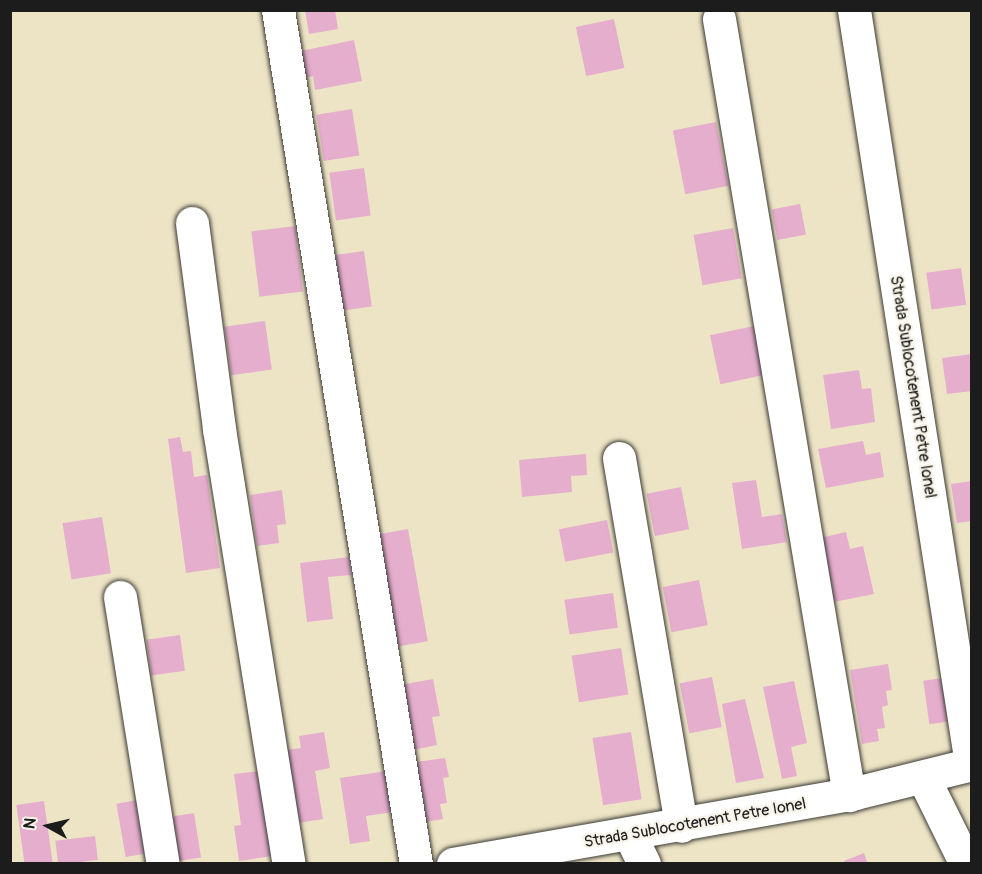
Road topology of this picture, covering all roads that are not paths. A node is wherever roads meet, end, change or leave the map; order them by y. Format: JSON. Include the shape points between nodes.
{"nodes":[{"id":1,"x":278,"y":10,"type":"edge"},
{"id":2,"x":854,"y":10,"type":"edge"},
{"id":3,"x":719,"y":20,"type":"dead end"},
{"id":4,"x":192,"y":224,"type":"dead end"},
{"id":5,"x":619,"y":458,"type":"dead end"},
{"id":6,"x":120,"y":597,"type":"dead end"},
{"id":7,"x":971,"y":764,"type":"edge"},
{"id":8,"x":924,"y":778,"type":"junction"},
{"id":9,"x":849,"y":795,"type":"junction"},
{"id":10,"x":681,"y":826,"type":"junction"},
{"id":11,"x":637,"y":850,"type":"edge"},
{"id":12,"x":163,"y":864,"type":"edge"},
{"id":13,"x":289,"y":864,"type":"edge"},
{"id":14,"x":416,"y":864,"type":"edge"},
{"id":15,"x":453,"y":864,"type":"edge"},
{"id":16,"x":966,"y":864,"type":"edge"}],
"edges":[{"from":1,"to":14,"type":"street"},
{"from":2,"to":7,"type":"street","name":"Strada Sublocotenent Petre Ionel"},
{"from":3,"to":9,"type":"street"},
{"from":4,"to":13,"type":"street","via":[[219,429]]},
{"from":5,"to":10,"type":"street"},
{"from":6,"to":12,"type":"street"},
{"from":7,"to":8,"type":"street","name":"Strada Sublocotenent Petre Ionel"},
{"from":8,"to":9,"type":"street","name":"Strada Sublocotenent Petre Ionel"},
{"from":8,"to":16,"type":"street"},
{"from":9,"to":10,"type":"street","name":"Strada Sublocotenent Petre Ionel"},
{"from":10,"to":11,"type":"street","name":"Strada Sublocotenent Petre Ionel"},
{"from":11,"to":15,"type":"street","name":"Strada Sublocotenent Petre Ionel"}]}
